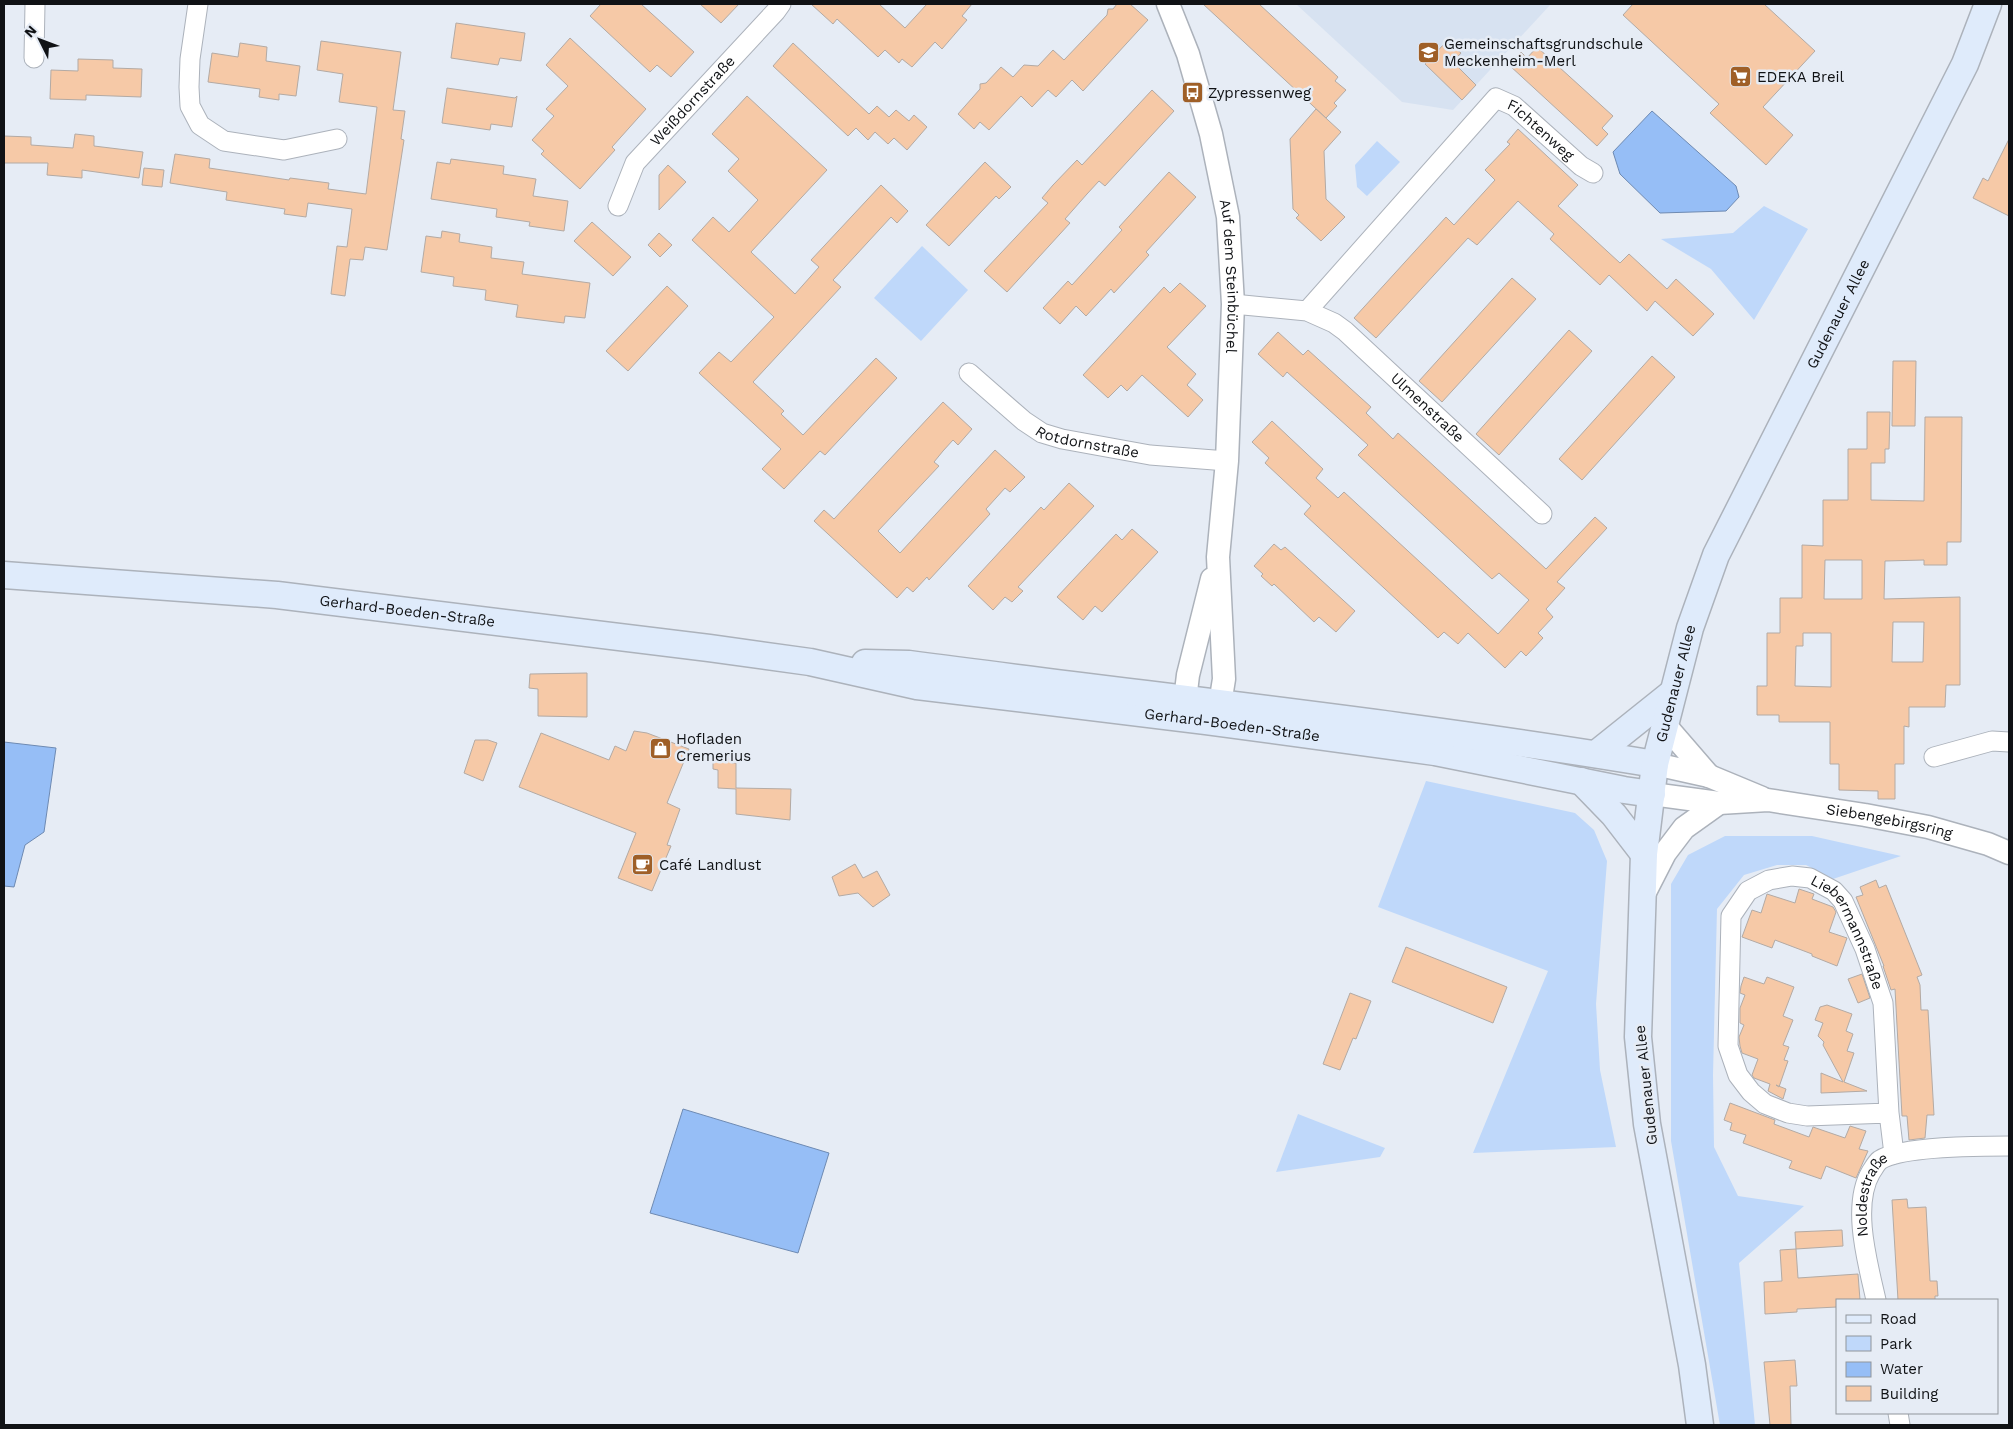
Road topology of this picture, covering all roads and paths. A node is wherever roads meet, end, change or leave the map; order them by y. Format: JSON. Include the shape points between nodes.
{"nodes":[{"id":1,"x":35,"y":4,"type":"edge"},
{"id":2,"x":198,"y":4,"type":"edge"},
{"id":3,"x":780,"y":4,"type":"edge"},
{"id":4,"x":1168,"y":4,"type":"edge"},
{"id":5,"x":1988,"y":4,"type":"edge"},
{"id":6,"x":34,"y":58,"type":"dead end"},
{"id":7,"x":337,"y":139,"type":"dead end"},
{"id":8,"x":1593,"y":173,"type":"dead end"},
{"id":9,"x":618,"y":206,"type":"dead end"},
{"id":10,"x":1233,"y":304,"type":"junction"},
{"id":11,"x":1306,"y":312,"type":"junction"},
{"id":12,"x":969,"y":373,"type":"dead end"},
{"id":13,"x":1227,"y":461,"type":"junction"},
{"id":14,"x":1542,"y":514,"type":"dead end"},
{"id":15,"x":1218,"y":557,"type":"junction"},
{"id":16,"x":4,"y":575,"type":"edge"},
{"id":17,"x":1671,"y":694,"type":"junction"},
{"id":18,"x":1202,"y":711,"type":"junction"},
{"id":19,"x":1664,"y":724,"type":"junction"},
{"id":20,"x":2009,"y":742,"type":"edge"},
{"id":21,"x":1596,"y":754,"type":"junction"},
{"id":22,"x":1934,"y":757,"type":"dead end"},
{"id":23,"x":1655,"y":764,"type":"junction"},
{"id":24,"x":1709,"y":776,"type":"junction"},
{"id":25,"x":1581,"y":781,"type":"junction"},
{"id":26,"x":1652,"y":794,"type":"junction"},
{"id":27,"x":1768,"y":800,"type":"junction"},
{"id":28,"x":1719,"y":804,"type":"junction"},
{"id":29,"x":2009,"y":853,"type":"edge"},
{"id":30,"x":1644,"y":854,"type":"junction"},
{"id":31,"x":1643,"y":896,"type":"junction"},
{"id":32,"x":1889,"y":1113,"type":"junction"},
{"id":33,"x":2009,"y":1146,"type":"edge"},
{"id":34,"x":1894,"y":1154,"type":"junction"},
{"id":35,"x":1876,"y":1299,"type":"edge"},
{"id":36,"x":1700,"y":1425,"type":"edge"}],
"edges":[{"from":1,"to":6,"type":"street"},
{"from":2,"to":7,"type":"street","via":[[189,87],[190,106],[200,125],[224,141],[284,150]]},
{"from":3,"to":9,"type":"street","name":"Weißdornstraße","via":[[635,163]]},
{"from":4,"to":10,"type":"street","name":"Auf dem Steinbüchel","via":[[1188,54],[1212,134],[1228,217]]},
{"from":5,"to":17,"type":"main road","name":"Gudenauer Allee","via":[[1965,64],[1716,555]]},
{"from":8,"to":11,"type":"street","name":"Fichtenweg","via":[[1514,106],[1496,98]]},
{"from":10,"to":11,"type":"street","name":"Ulmenstraße"},
{"from":10,"to":13,"type":"street","name":"Auf dem Steinbüchel"},
{"from":11,"to":14,"type":"street","name":"Ulmenstraße","via":[[1345,331]]},
{"from":12,"to":13,"type":"street","name":"Rotdornstraße","via":[[1042,433],[1150,454]]},
{"from":13,"to":15,"type":"street","name":"Auf dem Steinbüchel"},
{"from":15,"to":18,"type":"street","name":"Auf dem Steinbüchel","via":[[1188,674]]},
{"from":15,"to":18,"type":"street","name":"Auf dem Steinbüchel","via":[[1224,678]]},
{"from":16,"to":18,"type":"main road","name":"Gerhard-Boeden-Straße","via":[[277,595],[810,662],[916,686]]},
{"from":17,"to":19,"type":"main road","name":"Gudenauer Allee"},
{"from":17,"to":21,"type":"main road"},
{"from":18,"to":21,"type":"main road","name":"Gerhard-Boeden-Straße"},
{"from":18,"to":25,"type":"main road","name":"Gerhard-Boeden-Straße"},
{"from":19,"to":23,"type":"main road","name":"Gudenauer Allee"},
{"from":19,"to":24,"type":"street"},
{"from":20,"to":22,"type":"street","via":[[1992,741]]},
{"from":21,"to":23,"type":"main road","name":"Gerhard-Boeden-Straße"},
{"from":23,"to":24,"type":"street","name":"Siebengebirgsring"},
{"from":23,"to":26,"type":"main road","name":"Gudenauer Allee"},
{"from":24,"to":27,"type":"street","name":"Siebengebirgsring"},
{"from":25,"to":26,"type":"main road","name":"Gerhard-Boeden-Straße"},
{"from":25,"to":30,"type":"main road","via":[[1614,814]]},
{"from":26,"to":28,"type":"street","name":"Siebengebirgsring"},
{"from":26,"to":30,"type":"main road","name":"Gudenauer Allee"},
{"from":27,"to":28,"type":"street","name":"Siebengebirgsring"},
{"from":27,"to":29,"type":"street","name":"Siebengebirgsring","via":[[1928,827]]},
{"from":28,"to":31,"type":"street","via":[[1684,828],[1665,853]]},
{"from":30,"to":31,"type":"main road","name":"Gudenauer Allee"},
{"from":31,"to":36,"type":"main road","name":"Gudenauer Allee","via":[[1638,1037],[1647,1124],[1692,1365]]},
{"from":32,"to":32,"type":"street","name":"Liebermannstraße","via":[[1807,1116],[1788,1113],[1765,1104],[1738,1075],[1728,1046],[1731,916],[1748,891],[1769,880],[1792,876],[1810,878],[1834,891],[1843,901],[1884,1002]]},
{"from":32,"to":34,"type":"street","name":"Liebermannstraße"},
{"from":33,"to":34,"type":"street","name":"Noldestraße"},
{"from":34,"to":35,"type":"street","name":"Noldestraße","via":[[1878,1161],[1867,1179],[1861,1208],[1866,1256]]}]}
